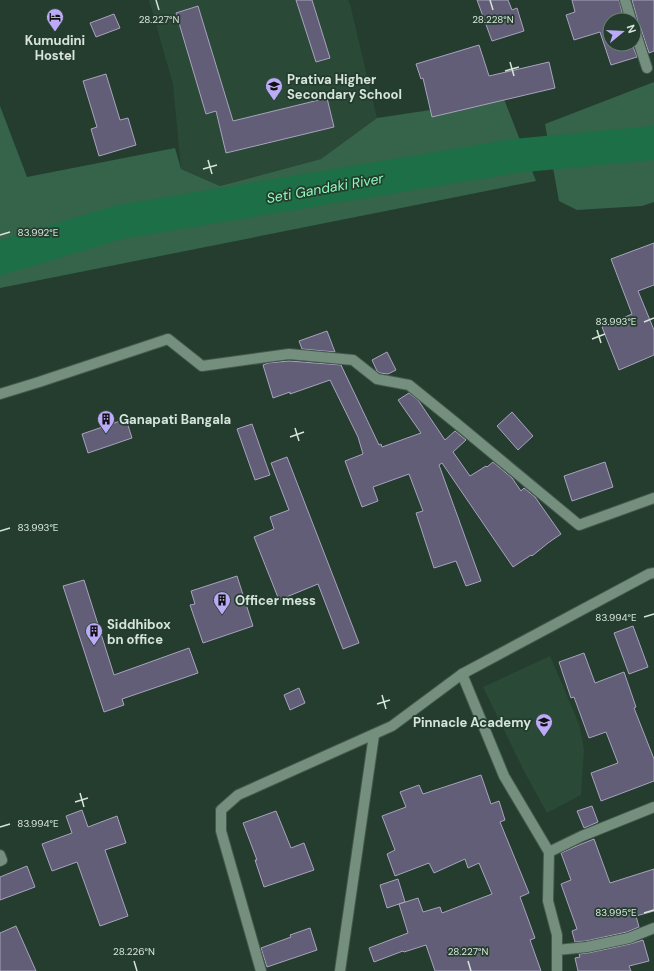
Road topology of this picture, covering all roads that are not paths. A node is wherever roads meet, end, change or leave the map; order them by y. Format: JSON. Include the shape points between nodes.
{"nodes":[{"id":1,"x":625,"y":0,"type":"edge"},
{"id":2,"x":629,"y":12,"type":"edge"},
{"id":3,"x":642,"y":52,"type":"edge"},
{"id":4,"x":647,"y":68,"type":"dead end"},
{"id":5,"x":0,"y":394,"type":"edge"},
{"id":6,"x":654,"y":498,"type":"edge"},
{"id":7,"x":654,"y":573,"type":"edge"},
{"id":8,"x":462,"y":674,"type":"junction"},
{"id":9,"x":374,"y":735,"type":"junction"},
{"id":10,"x":654,"y":807,"type":"edge"},
{"id":11,"x":549,"y":852,"type":"junction"},
{"id":12,"x":0,"y":855,"type":"edge"},
{"id":13,"x":0,"y":862,"type":"edge"},
{"id":14,"x":654,"y":928,"type":"edge"},
{"id":15,"x":557,"y":950,"type":"junction"},
{"id":16,"x":261,"y":971,"type":"edge"},
{"id":17,"x":340,"y":971,"type":"edge"},
{"id":18,"x":557,"y":971,"type":"edge"}],
"edges":[{"from":1,"to":2,"type":"street"},
{"from":3,"to":4,"type":"street"},
{"from":5,"to":6,"type":"street","via":[[168,339],[202,366],[289,354],[353,360],[377,379],[409,385],[579,525]]},
{"from":7,"to":8,"type":"street"},
{"from":8,"to":9,"type":"street","via":[[392,726]]},
{"from":8,"to":11,"type":"street","via":[[504,776]]},
{"from":9,"to":16,"type":"street","via":[[238,795],[220,810],[221,831]]},
{"from":9,"to":17,"type":"street"},
{"from":10,"to":11,"type":"street"},
{"from":11,"to":15,"type":"street","via":[[548,902],[557,935]]},
{"from":12,"to":13,"type":"street"},
{"from":14,"to":15,"type":"street","via":[[629,938],[594,946]]},
{"from":15,"to":18,"type":"street"}]}
